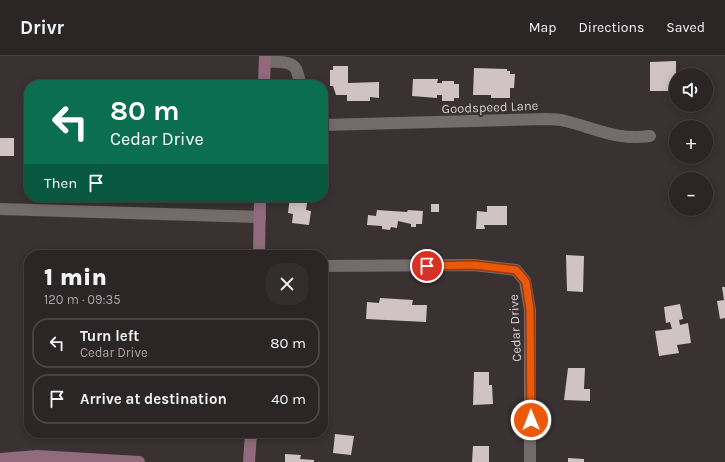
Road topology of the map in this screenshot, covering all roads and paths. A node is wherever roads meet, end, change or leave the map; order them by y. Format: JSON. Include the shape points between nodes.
{"nodes":[{"id":1,"x":265,"y":59,"type":"edge"},
{"id":2,"x":264,"y":80,"type":"edge"},
{"id":3,"x":300,"y":80,"type":"edge"},
{"id":4,"x":328,"y":123,"type":"edge"},
{"id":5,"x":650,"y":136,"type":"dead end"},
{"id":6,"x":260,"y":202,"type":"edge"},
{"id":7,"x":0,"y":209,"type":"edge"},
{"id":8,"x":260,"y":217,"type":"junction"},
{"id":9,"x":259,"y":250,"type":"edge"},
{"id":10,"x":328,"y":266,"type":"edge"},
{"id":11,"x":251,"y":438,"type":"edge"},
{"id":12,"x":0,"y":459,"type":"edge"},
{"id":13,"x":139,"y":462,"type":"edge"},
{"id":14,"x":249,"y":462,"type":"edge"},
{"id":15,"x":530,"y":462,"type":"edge"}],
"edges":[{"from":1,"to":2,"type":"main road"},
{"from":1,"to":3,"type":"street","via":[[290,64],[296,68]]},
{"from":4,"to":5,"type":"street","name":"Goodspeed Lane","via":[[544,119],[564,120],[612,136]]},
{"from":6,"to":8,"type":"main road"},
{"from":7,"to":8,"type":"street"},
{"from":8,"to":9,"type":"main road"},
{"from":10,"to":15,"type":"street","name":"Cedar Drive","via":[[474,265],[516,270],[526,282],[530,310]]},
{"from":11,"to":14,"type":"main road"},
{"from":12,"to":13,"type":"main road","via":[[37,456]]}]}
